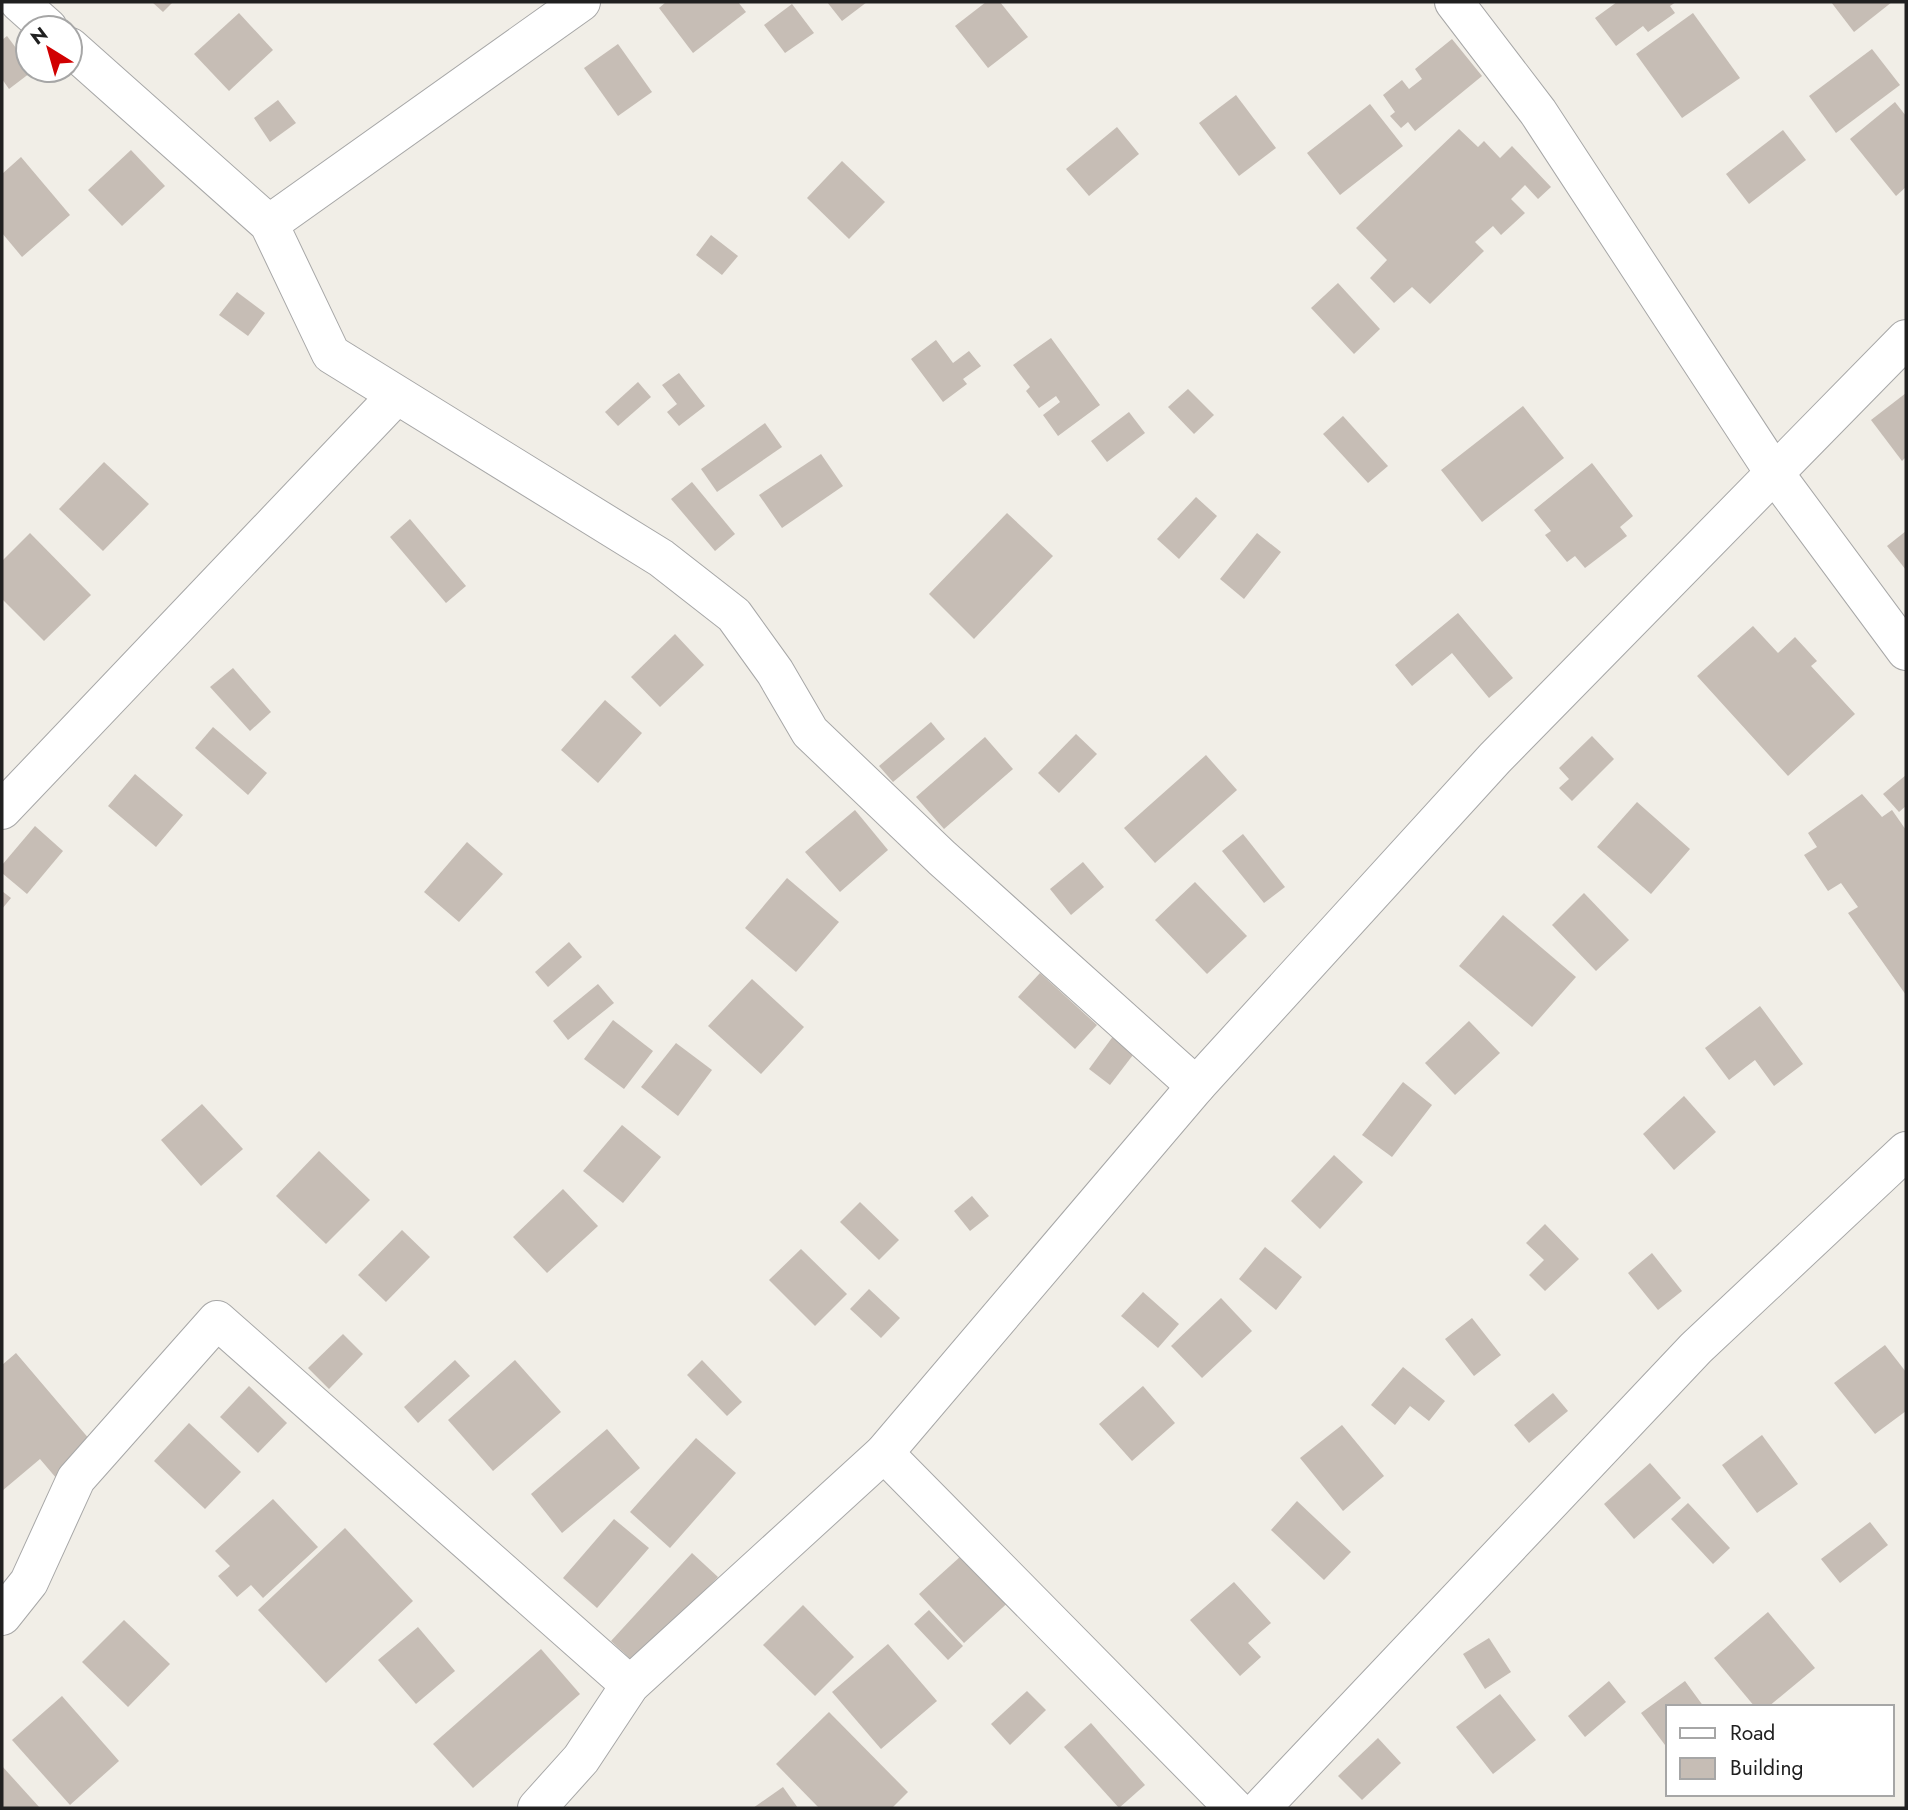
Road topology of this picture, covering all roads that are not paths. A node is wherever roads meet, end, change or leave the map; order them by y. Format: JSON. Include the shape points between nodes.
{"nodes":[{"id":1,"x":19,"y":2,"type":"edge"},
{"id":2,"x":581,"y":2,"type":"edge"},
{"id":3,"x":1454,"y":2,"type":"edge"},
{"id":4,"x":32,"y":14,"type":"edge"},
{"id":5,"x":84,"y":59,"type":"edge"},
{"id":6,"x":270,"y":224,"type":"junction"},
{"id":7,"x":1906,"y":340,"type":"edge"},
{"id":8,"x":396,"y":396,"type":"junction"},
{"id":9,"x":1775,"y":474,"type":"junction"},
{"id":10,"x":1906,"y":651,"type":"edge"},
{"id":11,"x":2,"y":810,"type":"edge"},
{"id":12,"x":1196,"y":1086,"type":"junction"},
{"id":13,"x":1906,"y":1151,"type":"edge"},
{"id":14,"x":884,"y":1453,"type":"junction"},
{"id":15,"x":2,"y":1616,"type":"edge"},
{"id":16,"x":630,"y":1685,"type":"junction"},
{"id":17,"x":537,"y":1808,"type":"edge"},
{"id":18,"x":1234,"y":1808,"type":"edge"},
{"id":19,"x":1261,"y":1808,"type":"edge"}],
"edges":[{"from":1,"to":4,"type":"street"},
{"from":2,"to":6,"type":"street"},
{"from":3,"to":9,"type":"street","via":[[1538,113]]},
{"from":5,"to":6,"type":"street"},
{"from":6,"to":8,"type":"street","via":[[331,354]]},
{"from":7,"to":9,"type":"street"},
{"from":8,"to":11,"type":"street"},
{"from":8,"to":12,"type":"street","via":[[661,558],[734,615],[810,732],[942,858]]},
{"from":9,"to":10,"type":"street"},
{"from":9,"to":12,"type":"street","via":[[1495,758]]},
{"from":12,"to":14,"type":"street"},
{"from":13,"to":19,"type":"street","via":[[1696,1348]]},
{"from":14,"to":16,"type":"street"},
{"from":14,"to":18,"type":"street"},
{"from":15,"to":16,"type":"street","via":[[29,1582],[76,1479],[217,1320]]},
{"from":16,"to":17,"type":"street","via":[[582,1759]]}]}
